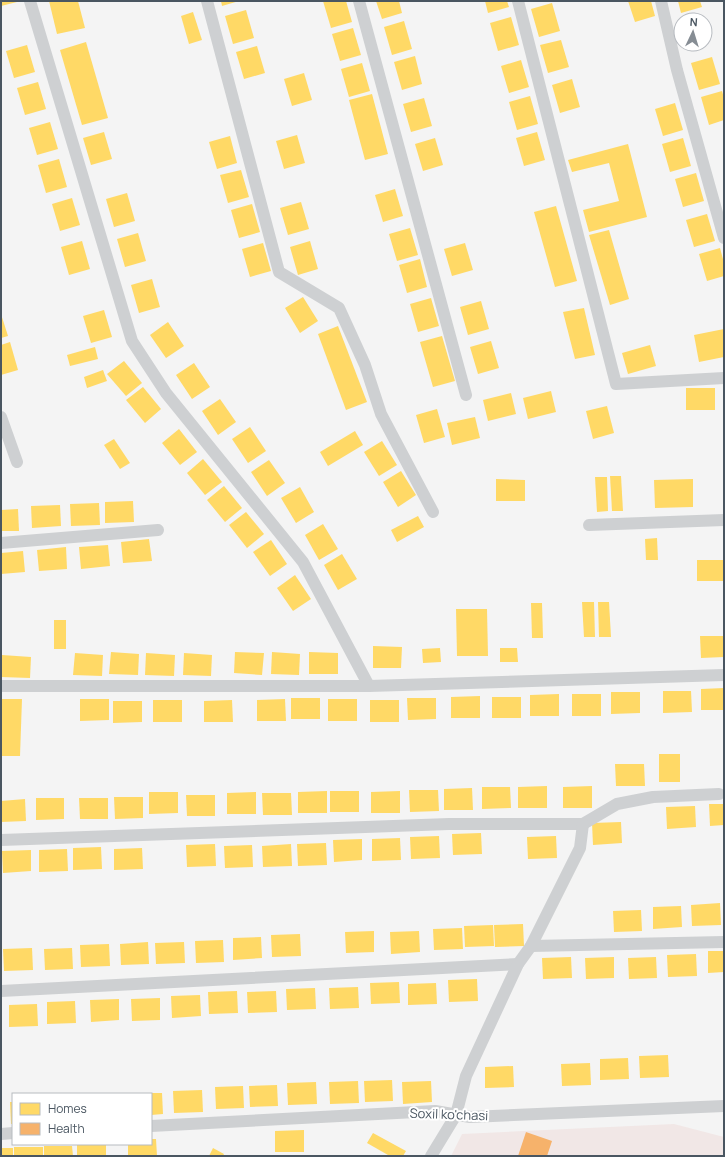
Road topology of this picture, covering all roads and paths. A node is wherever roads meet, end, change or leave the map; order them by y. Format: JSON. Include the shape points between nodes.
{"nodes":[{"id":1,"x":30,"y":1,"type":"edge"},
{"id":2,"x":207,"y":1,"type":"edge"},
{"id":3,"x":359,"y":1,"type":"edge"},
{"id":4,"x":518,"y":1,"type":"edge"},
{"id":5,"x":661,"y":1,"type":"edge"},
{"id":6,"x":724,"y":238,"type":"edge"},
{"id":7,"x":724,"y":378,"type":"edge"},
{"id":8,"x":466,"y":395,"type":"dead end"},
{"id":9,"x":1,"y":417,"type":"edge"},
{"id":10,"x":17,"y":462,"type":"dead end"},
{"id":11,"x":433,"y":512,"type":"dead end"},
{"id":12,"x":724,"y":520,"type":"edge"},
{"id":13,"x":589,"y":525,"type":"dead end"},
{"id":14,"x":158,"y":530,"type":"dead end"},
{"id":15,"x":1,"y":543,"type":"edge"},
{"id":16,"x":724,"y":675,"type":"edge"},
{"id":17,"x":1,"y":686,"type":"edge"},
{"id":18,"x":369,"y":686,"type":"junction"},
{"id":19,"x":719,"y":794,"type":"dead end"},
{"id":20,"x":583,"y":824,"type":"junction"},
{"id":21,"x":1,"y":840,"type":"edge"},
{"id":22,"x":724,"y":942,"type":"edge"},
{"id":23,"x":531,"y":946,"type":"junction"},
{"id":24,"x":518,"y":964,"type":"junction"},
{"id":25,"x":1,"y":991,"type":"edge"},
{"id":26,"x":724,"y":1106,"type":"edge"},
{"id":27,"x":456,"y":1115,"type":"junction"},
{"id":28,"x":152,"y":1126,"type":"edge"},
{"id":29,"x":12,"y":1133,"type":"edge"},
{"id":30,"x":1,"y":1134,"type":"edge"},
{"id":31,"x":431,"y":1156,"type":"edge"}],
"edges":[{"from":1,"to":18,"type":"street","via":[[132,341],[166,393],[302,562]]},
{"from":2,"to":11,"type":"street","via":[[279,272],[339,308],[365,365],[381,414]]},
{"from":3,"to":8,"type":"street"},
{"from":4,"to":7,"type":"street","via":[[616,384]]},
{"from":5,"to":6,"type":"street"},
{"from":9,"to":10,"type":"street"},
{"from":12,"to":13,"type":"street"},
{"from":14,"to":15,"type":"street"},
{"from":16,"to":18,"type":"street"},
{"from":17,"to":18,"type":"street"},
{"from":19,"to":20,"type":"street","via":[[653,797],[617,804]]},
{"from":20,"to":21,"type":"street","via":[[449,824]]},
{"from":20,"to":23,"type":"street","via":[[580,848]]},
{"from":22,"to":23,"type":"street"},
{"from":23,"to":24,"type":"street"},
{"from":24,"to":25,"type":"street"},
{"from":24,"to":27,"type":"street","via":[[466,1076]]},
{"from":26,"to":27,"type":"street","name":"Soxil ko'chasi","via":[[470,1117]]},
{"from":27,"to":28,"type":"street","name":"Soxil ko'chasi","via":[[435,1111]]},
{"from":27,"to":31,"type":"street"},
{"from":29,"to":30,"type":"street"}]}
